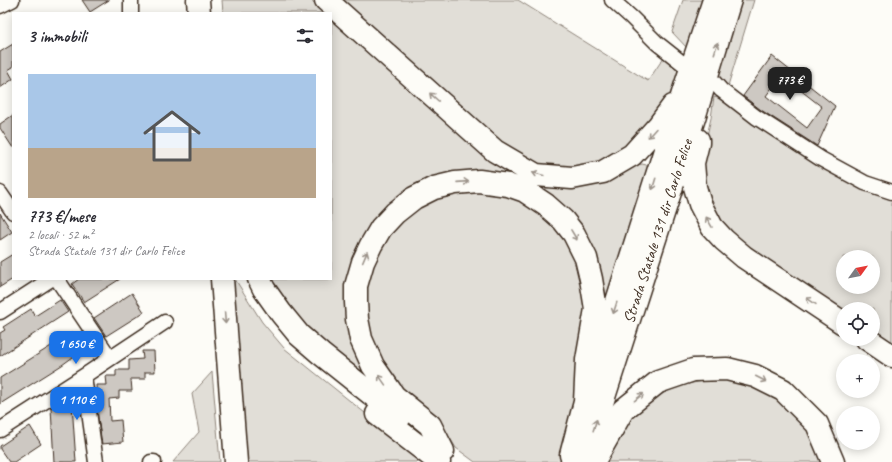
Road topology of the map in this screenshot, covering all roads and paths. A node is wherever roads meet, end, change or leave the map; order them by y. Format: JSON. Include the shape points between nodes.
{"nodes":[{"id":1,"x":12,"y":0,"type":"edge"},
{"id":2,"x":130,"y":0,"type":"edge"},
{"id":3,"x":198,"y":0,"type":"edge"},
{"id":4,"x":211,"y":0,"type":"edge"},
{"id":5,"x":326,"y":0,"type":"edge"},
{"id":6,"x":612,"y":0,"type":"edge"},
{"id":7,"x":714,"y":0,"type":"edge"},
{"id":8,"x":730,"y":0,"type":"edge"},
{"id":9,"x":0,"y":6,"type":"edge"},
{"id":10,"x":131,"y":12,"type":"edge"},
{"id":11,"x":199,"y":12,"type":"edge"},
{"id":12,"x":212,"y":12,"type":"edge"},
{"id":13,"x":686,"y":66,"type":"dead end"},
{"id":14,"x":713,"y":80,"type":"dead end"},
{"id":15,"x":684,"y":90,"type":"junction"},
{"id":16,"x":694,"y":118,"type":"junction"},
{"id":17,"x":892,"y":192,"type":"edge"},
{"id":18,"x":0,"y":194,"type":"edge"},
{"id":19,"x":12,"y":211,"type":"edge"},
{"id":20,"x":49,"y":280,"type":"edge"},
{"id":21,"x":58,"y":280,"type":"edge"},
{"id":22,"x":222,"y":280,"type":"edge"},
{"id":23,"x":245,"y":280,"type":"edge"},
{"id":24,"x":260,"y":280,"type":"edge"},
{"id":25,"x":0,"y":312,"type":"edge"},
{"id":26,"x":836,"y":318,"type":"edge"},
{"id":27,"x":165,"y":322,"type":"dead end"},
{"id":28,"x":877,"y":346,"type":"edge"},
{"id":29,"x":892,"y":356,"type":"edge"},
{"id":30,"x":110,"y":358,"type":"junction"},
{"id":31,"x":84,"y":376,"type":"junction"},
{"id":32,"x":586,"y":402,"type":"junction"},
{"id":33,"x":0,"y":430,"type":"edge"},
{"id":34,"x":446,"y":458,"type":"edge"},
{"id":35,"x":96,"y":462,"type":"edge"},
{"id":36,"x":236,"y":462,"type":"edge"},
{"id":37,"x":569,"y":462,"type":"edge"},
{"id":38,"x":583,"y":462,"type":"edge"},
{"id":39,"x":593,"y":462,"type":"edge"},
{"id":40,"x":834,"y":462,"type":"edge"}],
"edges":[{"from":1,"to":9,"type":"street"},
{"from":2,"to":10,"type":"street"},
{"from":3,"to":11,"type":"highway"},
{"from":4,"to":12,"type":"highway"},
{"from":15,"to":5,"type":"highway","one_way":true,"via":[[659,125],[632,155],[603,172],[572,178],[536,175],[495,151]]},
{"from":6,"to":13,"type":"street","via":[[657,43]]},
{"from":7,"to":15,"type":"highway","name":"Strada Statale 131 dir Carlo Felice"},
{"from":16,"to":8,"type":"highway","name":"Strada Statale 131 dir Carlo Felice","one_way":true},
{"from":14,"to":17,"type":"street","via":[[721,90],[756,117],[820,158],[865,183]]},
{"from":15,"to":32,"type":"highway","name":"Strada Statale 131 dir Carlo Felice","one_way":true},
{"from":26,"to":16,"type":"highway","one_way":true,"via":[[744,257],[712,227],[700,204],[695,187],[693,164],[698,143]]},
{"from":38,"to":16,"type":"highway","name":"Strada Statale 131 dir Carlo Felice","one_way":true},
{"from":18,"to":19,"type":"street"},
{"from":20,"to":25,"type":"street"},
{"from":21,"to":30,"type":"street"},
{"from":22,"to":36,"type":"highway","one_way":true},
{"from":23,"to":34,"type":"highway","via":[[267,316],[286,340],[309,361]]},
{"from":24,"to":34,"type":"highway","via":[[281,313],[299,334]]},
{"from":27,"to":30,"type":"street"},
{"from":28,"to":29,"type":"highway"},
{"from":30,"to":31,"type":"street"},
{"from":31,"to":33,"type":"street"},
{"from":31,"to":35,"type":"street"},
{"from":34,"to":32,"type":"highway","one_way":true,"via":[[430,425],[394,396],[373,366],[361,339],[356,302],[356,286],[363,262],[381,228],[414,198],[434,188],[479,181],[508,185],[526,191],[546,205],[574,234],[586,258],[592,278],[596,309],[587,360]]},
{"from":32,"to":37,"type":"highway"},
{"from":39,"to":40,"type":"highway","one_way":true,"via":[[623,410],[658,382],[694,370],[727,369],[756,376],[783,390],[817,424]]}]}
